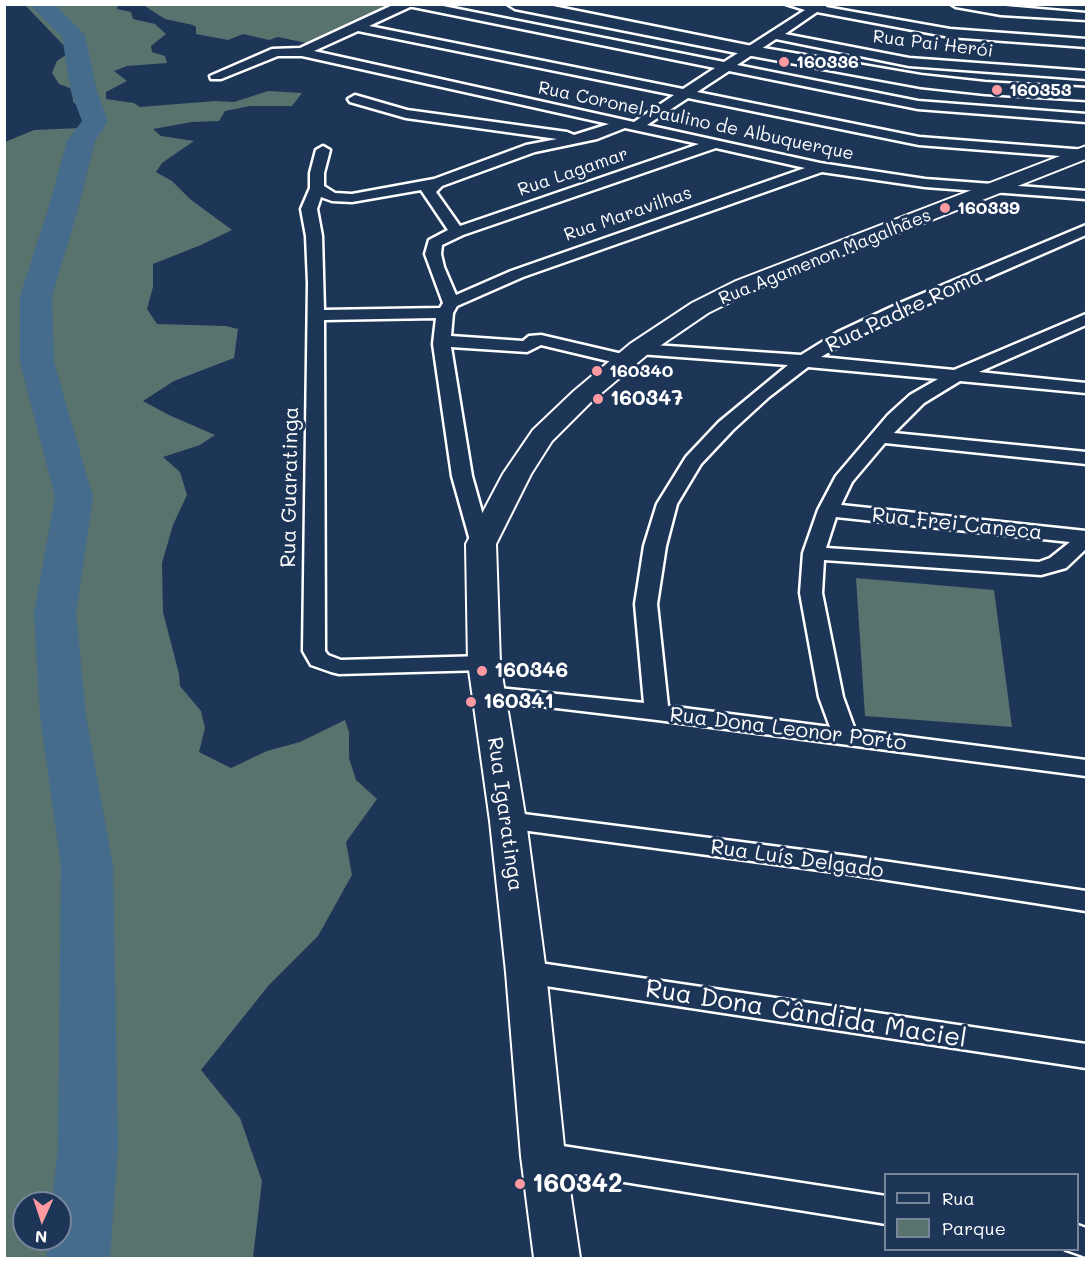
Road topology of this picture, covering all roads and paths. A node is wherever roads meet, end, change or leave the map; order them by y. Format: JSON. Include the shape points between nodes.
{"nodes":[{"id":1,"x":406,"y":4,"type":"edge"},
{"id":2,"x":413,"y":4,"type":"edge"},
{"id":3,"x":514,"y":4,"type":"edge"},
{"id":4,"x":791,"y":4,"type":"edge"},
{"id":5,"x":956,"y":4,"type":"edge"},
{"id":6,"x":819,"y":7,"type":"edge"},
{"id":7,"x":1086,"y":17,"type":"edge"},
{"id":8,"x":358,"y":27,"type":"junction"},
{"id":9,"x":777,"y":36,"type":"junction"},
{"id":10,"x":1086,"y":43,"type":"edge"},
{"id":11,"x":252,"y":50,"type":"dead end"},
{"id":12,"x":302,"y":51,"type":"junction"},
{"id":13,"x":752,"y":51,"type":"junction"},
{"id":14,"x":271,"y":54,"type":"junction"},
{"id":15,"x":728,"y":67,"type":"junction"},
{"id":16,"x":1086,"y":75,"type":"edge"},
{"id":17,"x":216,"y":76,"type":"dead end"},
{"id":18,"x":686,"y":94,"type":"junction"},
{"id":19,"x":1086,"y":94,"type":"edge"},
{"id":20,"x":355,"y":99,"type":"dead end"},
{"id":21,"x":1086,"y":118,"type":"edge"},
{"id":22,"x":629,"y":125,"type":"junction"},
{"id":23,"x":583,"y":138,"type":"junction"},
{"id":24,"x":715,"y":144,"type":"junction"},
{"id":25,"x":323,"y":150,"type":"dead end"},
{"id":26,"x":1086,"y":153,"type":"edge"},
{"id":27,"x":820,"y":167,"type":"junction"},
{"id":28,"x":436,"y":183,"type":"junction"},
{"id":29,"x":317,"y":188,"type":"junction"},
{"id":30,"x":996,"y":189,"type":"junction"},
{"id":31,"x":1086,"y":195,"type":"edge"},
{"id":32,"x":1086,"y":230,"type":"edge"},
{"id":33,"x":450,"y":235,"type":"junction"},
{"id":34,"x":448,"y":308,"type":"junction"},
{"id":35,"x":316,"y":315,"type":"junction"},
{"id":36,"x":1082,"y":324,"type":"edge"},
{"id":37,"x":442,"y":341,"type":"junction"},
{"id":38,"x":632,"y":355,"type":"junction"},
{"id":39,"x":803,"y":361,"type":"junction"},
{"id":40,"x":958,"y":375,"type":"junction"},
{"id":41,"x":1086,"y":388,"type":"edge"},
{"id":42,"x":880,"y":437,"type":"junction"},
{"id":43,"x":1086,"y":458,"type":"edge"},
{"id":44,"x":828,"y":510,"type":"junction"},
{"id":45,"x":1086,"y":538,"type":"edge"},
{"id":46,"x":481,"y":544,"type":"junction"},
{"id":47,"x":814,"y":553,"type":"junction"},
{"id":48,"x":486,"y":679,"type":"junction"},
{"id":49,"x":657,"y":712,"type":"junction"},
{"id":50,"x":846,"y":737,"type":"junction"},
{"id":51,"x":1086,"y":768,"type":"edge"},
{"id":52,"x":508,"y":821,"type":"junction"},
{"id":53,"x":1086,"y":901,"type":"edge"},
{"id":54,"x":526,"y":972,"type":"junction"},
{"id":55,"x":1086,"y":1056,"type":"edge"},
{"id":56,"x":543,"y":1156,"type":"junction"},
{"id":57,"x":884,"y":1210,"type":"edge"},
{"id":58,"x":557,"y":1258,"type":"edge"}],
"edges":[{"from":1,"to":8,"type":"street"},
{"from":2,"to":15,"type":"street"},
{"from":3,"to":13,"type":"main road"},
{"from":4,"to":6,"type":"street"},
{"from":5,"to":7,"type":"street"},
{"from":6,"to":9,"type":"street"},
{"from":6,"to":10,"type":"street","via":[[961,34]]},
{"from":8,"to":12,"type":"street"},
{"from":8,"to":18,"type":"street"},
{"from":9,"to":13,"type":"street"},
{"from":9,"to":16,"type":"street","name":"Rua Pai Herói","via":[[909,62]]},
{"from":11,"to":14,"type":"street"},
{"from":12,"to":14,"type":"street"},
{"from":12,"to":22,"type":"street","name":"Rua Coronel Paulino de Albuquerque"},
{"from":13,"to":15,"type":"street"},
{"from":13,"to":19,"type":"main road","via":[[931,82]]},
{"from":14,"to":17,"type":"street"},
{"from":15,"to":18,"type":"street"},
{"from":15,"to":21,"type":"street","via":[[918,105]]},
{"from":18,"to":22,"type":"street"},
{"from":18,"to":26,"type":"street","via":[[919,141]]},
{"from":20,"to":23,"type":"street","via":[[406,114]]},
{"from":22,"to":23,"type":"street"},
{"from":22,"to":24,"type":"street","name":"Rua Coronel Paulino de Albuquerque"},
{"from":23,"to":28,"type":"street","via":[[531,148]]},
{"from":24,"to":27,"type":"street","name":"Rua Coronel Paulino de Albuquerque"},
{"from":24,"to":33,"type":"street","name":"Rua Lagamar"},
{"from":25,"to":29,"type":"street","name":"Rua Guaratinga"},
{"from":26,"to":30,"type":"street","name":"Rua Agamenon Magalhães"},
{"from":27,"to":30,"type":"street","name":"Rua Coronel Paulino de Albuquerque"},
{"from":27,"to":34,"type":"street","name":"Rua Maravilhas","via":[[517,274]]},
{"from":28,"to":29,"type":"street","via":[[352,198],[332,197]]},
{"from":28,"to":33,"type":"street","via":[[428,191]]},
{"from":29,"to":35,"type":"street","name":"Rua Guaratinga","via":[[309,209],[314,236]]},
{"from":30,"to":31,"type":"street","name":"Rua Coronel Paulino de Albuquerque"},
{"from":30,"to":38,"type":"street","name":"Rua Agamenon Magalhães","via":[[744,286],[700,308]]},
{"from":32,"to":39,"type":"street","name":"Rua Padre Roma","via":[[854,331]]},
{"from":33,"to":34,"type":"street","via":[[435,243],[433,254]]},
{"from":34,"to":35,"type":"street"},
{"from":34,"to":37,"type":"street","name":"Rua Igaratinga"},
{"from":35,"to":48,"type":"street","name":"Rua Guaratinga","via":[[314,651],[319,660],[339,666]]},
{"from":36,"to":40,"type":"street"},
{"from":37,"to":38,"type":"street","via":[[527,347],[541,340]]},
{"from":37,"to":46,"type":"street","name":"Rua Igaratinga","via":[[455,438]]},
{"from":38,"to":39,"type":"street"},
{"from":38,"to":46,"type":"street","name":"Rua Agamenon Magalhães","via":[[542,436],[517,474]]},
{"from":39,"to":40,"type":"street"},
{"from":39,"to":49,"type":"street","name":"Rua Padre Roma","via":[[726,426],[693,461],[668,504],[655,546],[646,604]]},
{"from":40,"to":41,"type":"street"},
{"from":40,"to":42,"type":"street","via":[[917,399]]},
{"from":42,"to":43,"type":"street"},
{"from":42,"to":44,"type":"street","via":[[843,480]]},
{"from":44,"to":45,"type":"street","name":"Rua Frei Caneca"},
{"from":44,"to":47,"type":"street"},
{"from":45,"to":47,"type":"street","via":[[1058,563],[1041,568]]},
{"from":46,"to":48,"type":"street","name":"Rua Igaratinga"},
{"from":47,"to":50,"type":"street","via":[[811,593],[818,637],[831,698]]},
{"from":48,"to":49,"type":"street","name":"Rua Dona Leonor Porto"},
{"from":48,"to":52,"type":"street","name":"Rua Igaratinga"},
{"from":49,"to":50,"type":"street","name":"Rua Dona Leonor Porto"},
{"from":50,"to":51,"type":"street","name":"Rua Dona Leonor Porto"},
{"from":52,"to":53,"type":"street","name":"Rua Luís Delgado","via":[[849,865]]},
{"from":52,"to":54,"type":"street","name":"Rua Igaratinga"},
{"from":54,"to":55,"type":"street","name":"Rua Dona Cândida Maciel"},
{"from":54,"to":56,"type":"street","name":"Rua Igaratinga"},
{"from":56,"to":57,"type":"street"},
{"from":56,"to":58,"type":"street","name":"Rua Igaratinga"}]}
